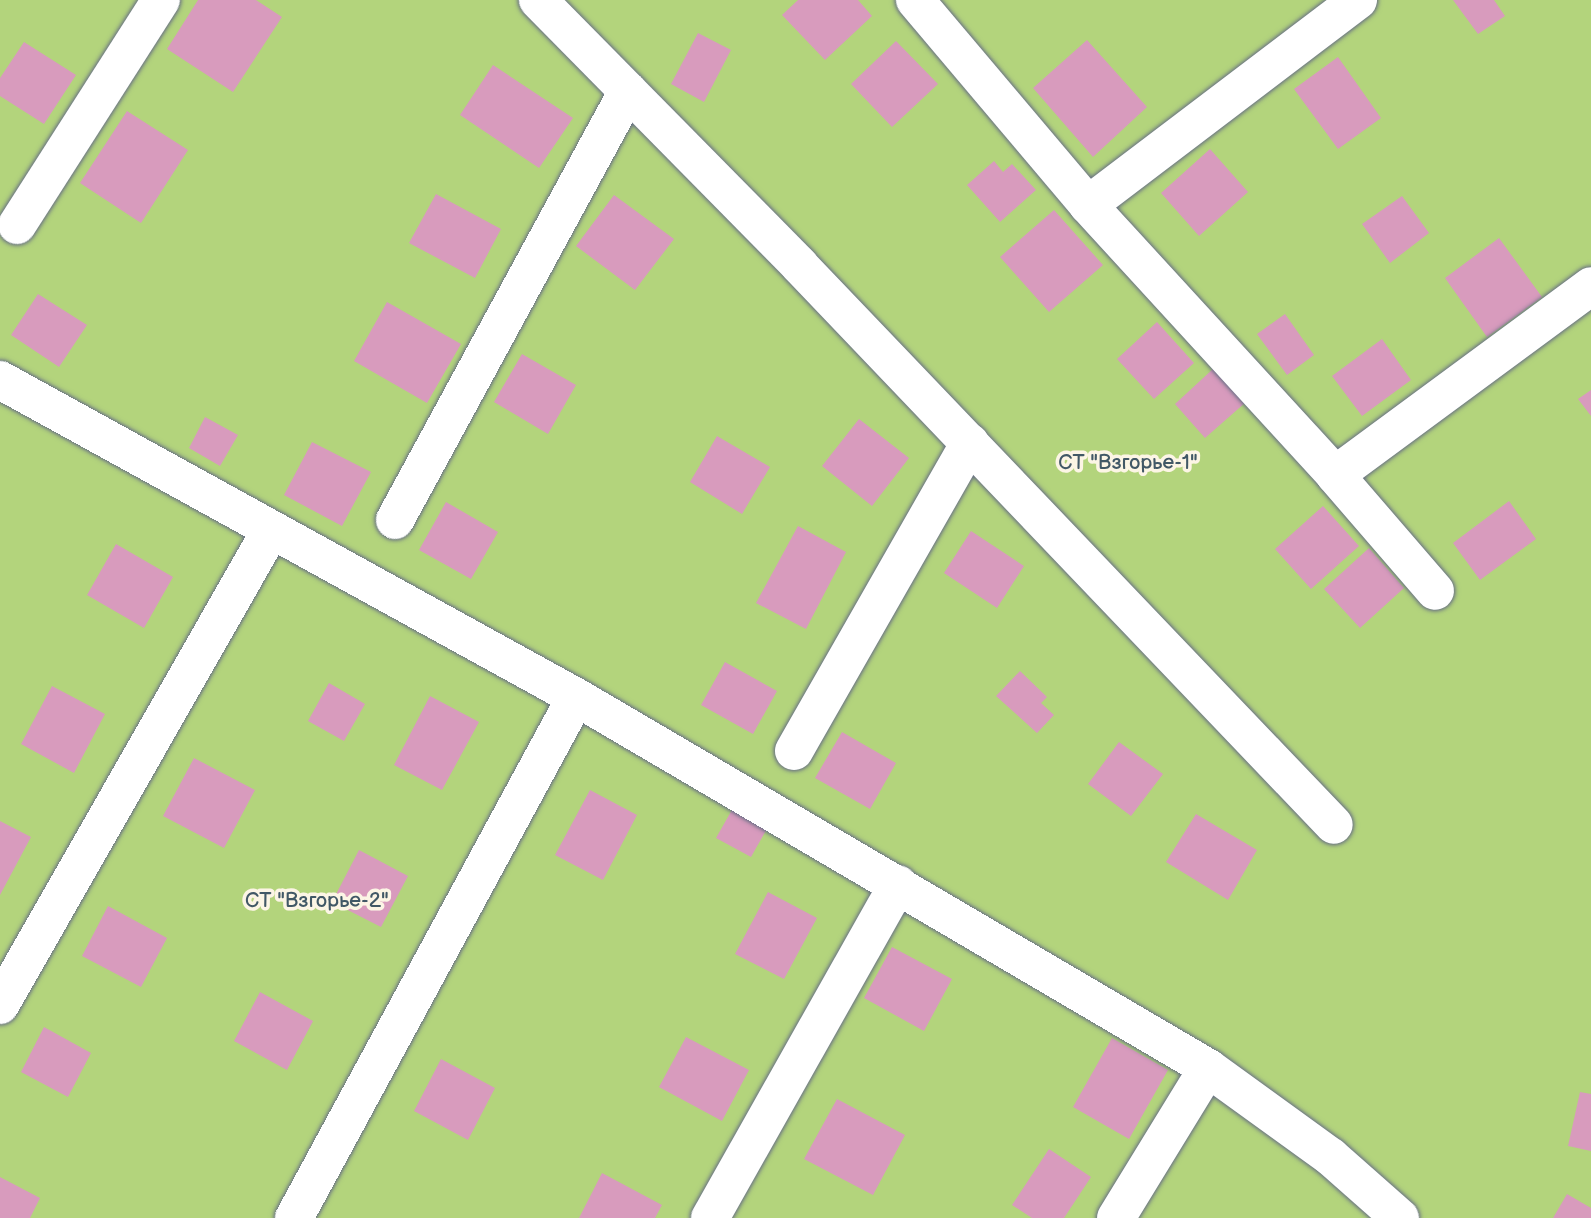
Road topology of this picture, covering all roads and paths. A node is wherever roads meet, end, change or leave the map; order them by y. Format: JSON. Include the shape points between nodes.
{"nodes":[{"id":1,"x":161,"y":0,"type":"edge"},
{"id":2,"x":538,"y":0,"type":"edge"},
{"id":3,"x":915,"y":0,"type":"edge"},
{"id":4,"x":1358,"y":0,"type":"edge"},
{"id":5,"x":628,"y":92,"type":"junction"},
{"id":6,"x":1088,"y":205,"type":"junction"},
{"id":7,"x":17,"y":225,"type":"dead end"},
{"id":8,"x":1591,"y":286,"type":"edge"},
{"id":9,"x":0,"y":380,"type":"edge"},
{"id":10,"x":970,"y":443,"type":"junction"},
{"id":11,"x":1335,"y":475,"type":"junction"},
{"id":12,"x":395,"y":520,"type":"dead end"},
{"id":13,"x":271,"y":530,"type":"junction"},
{"id":14,"x":1435,"y":590,"type":"dead end"},
{"id":15,"x":576,"y":697,"type":"junction"},
{"id":16,"x":794,"y":751,"type":"dead end"},
{"id":17,"x":1334,"y":825,"type":"dead end"},
{"id":18,"x":898,"y":884,"type":"junction"},
{"id":19,"x":0,"y":1005,"type":"edge"},
{"id":20,"x":1208,"y":1068,"type":"junction"},
{"id":21,"x":294,"y":1218,"type":"edge"},
{"id":22,"x":709,"y":1218,"type":"edge"},
{"id":23,"x":1116,"y":1218,"type":"edge"},
{"id":24,"x":1400,"y":1218,"type":"edge"}],
"edges":[{"from":1,"to":7,"type":"lane"},
{"from":2,"to":5,"type":"lane"},
{"from":3,"to":6,"type":"lane"},
{"from":4,"to":6,"type":"lane"},
{"from":5,"to":10,"type":"lane"},
{"from":5,"to":12,"type":"lane"},
{"from":6,"to":11,"type":"lane"},
{"from":8,"to":11,"type":"lane"},
{"from":9,"to":13,"type":"lane"},
{"from":10,"to":16,"type":"lane"},
{"from":10,"to":17,"type":"lane"},
{"from":11,"to":14,"type":"lane"},
{"from":13,"to":15,"type":"lane"},
{"from":13,"to":19,"type":"lane"},
{"from":15,"to":18,"type":"lane"},
{"from":15,"to":21,"type":"lane"},
{"from":18,"to":20,"type":"lane"},
{"from":18,"to":22,"type":"lane"},
{"from":20,"to":23,"type":"lane"},
{"from":20,"to":24,"type":"lane","via":[[1331,1157]]}]}
